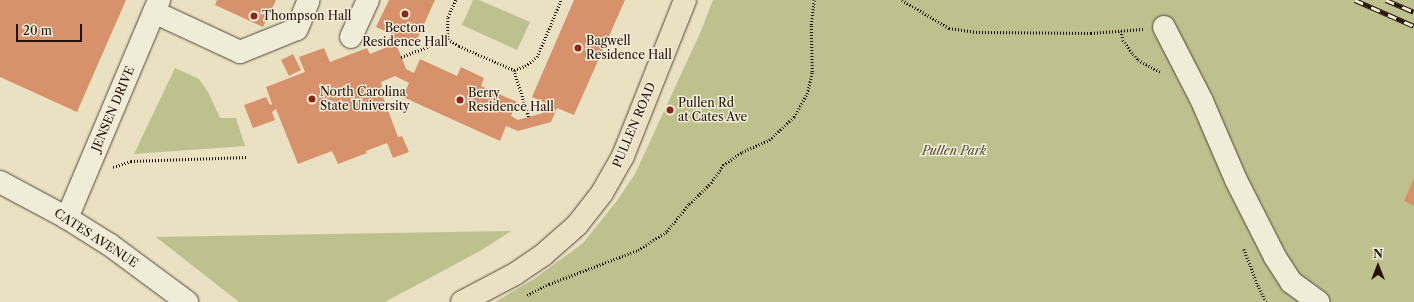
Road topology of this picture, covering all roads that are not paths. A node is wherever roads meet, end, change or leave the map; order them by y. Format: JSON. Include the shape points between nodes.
{"nodes":[{"id":1,"x":309,"y":0,"type":"edge"},
{"id":2,"x":368,"y":0,"type":"edge"},
{"id":3,"x":685,"y":0,"type":"edge"},
{"id":4,"x":157,"y":6,"type":"edge"},
{"id":5,"x":1164,"y":27,"type":"road end"},
{"id":6,"x":351,"y":37,"type":"dead end"},
{"id":7,"x":0,"y":182,"type":"edge"},
{"id":8,"x":68,"y":218,"type":"junction"},
{"id":9,"x":187,"y":302,"type":"edge"},
{"id":10,"x":462,"y":302,"type":"edge"},
{"id":11,"x":1319,"y":302,"type":"edge"}],
"edges":[{"from":1,"to":4,"type":"street","via":[[298,29],[240,52]]},
{"from":2,"to":6,"type":"street"},
{"from":3,"to":10,"type":"main road","name":"PULLEN ROAD","via":[[623,156],[602,193],[577,225],[543,255],[515,274]]},
{"from":4,"to":8,"type":"street","name":"JENSEN DRIVE"},
{"from":5,"to":11,"type":"street","via":[[1202,101],[1236,180],[1275,257],[1291,282]]},
{"from":7,"to":8,"type":"street","name":"CATES AVENUE"},
{"from":8,"to":9,"type":"street","name":"CATES AVENUE","via":[[110,245]]}]}
